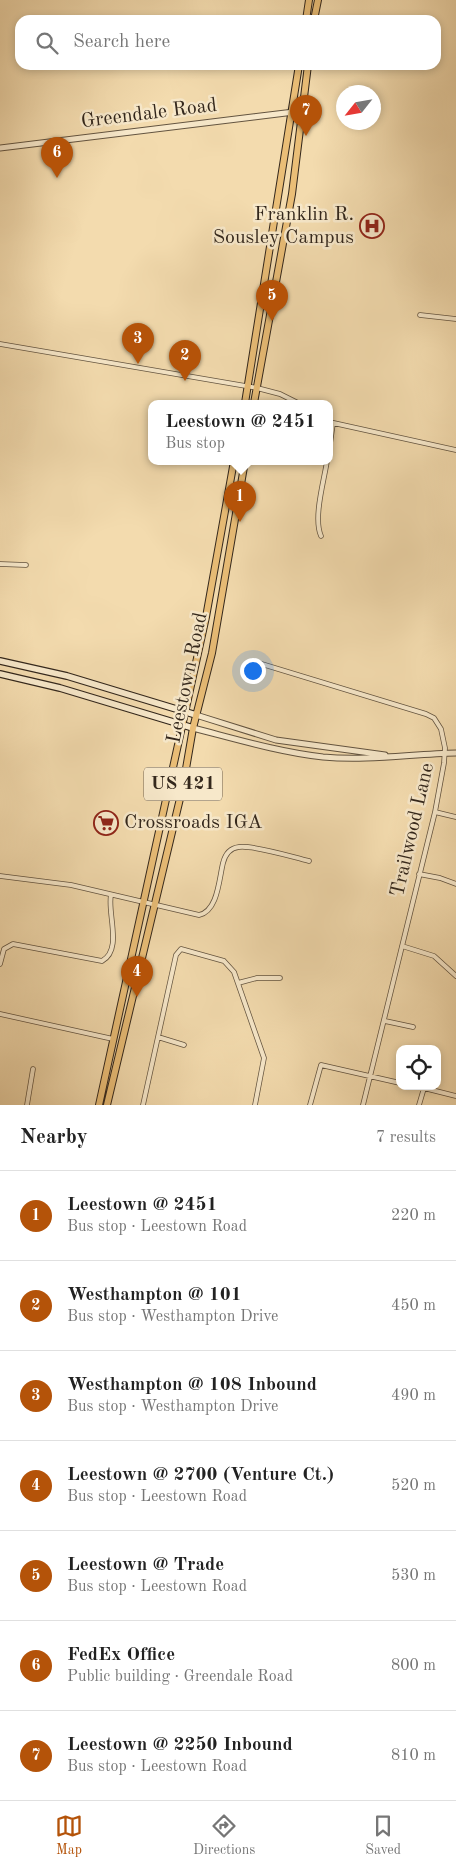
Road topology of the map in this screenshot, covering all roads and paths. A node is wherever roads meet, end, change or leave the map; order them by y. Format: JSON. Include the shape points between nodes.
{"nodes":[{"id":1,"x":309,"y":0,"type":"edge"},
{"id":2,"x":318,"y":0,"type":"edge"},
{"id":3,"x":307,"y":15,"type":"edge"},
{"id":4,"x":315,"y":15,"type":"edge"},
{"id":5,"x":298,"y":70,"type":"edge"},
{"id":6,"x":307,"y":70,"type":"edge"},
{"id":7,"x":302,"y":111,"type":"junction"},
{"id":8,"x":292,"y":113,"type":"junction"},
{"id":9,"x":0,"y":148,"type":"edge"},
{"id":10,"x":420,"y":315,"type":"dead end"},
{"id":11,"x":456,"y":319,"type":"edge"},
{"id":12,"x":0,"y":344,"type":"edge"},
{"id":13,"x":248,"y":387,"type":"junction"},
{"id":14,"x":257,"y":388,"type":"junction"},
{"id":15,"x":245,"y":400,"type":"edge"},
{"id":16,"x":255,"y":400,"type":"edge"},
{"id":17,"x":292,"y":400,"type":"edge"},
{"id":18,"x":333,"y":423,"type":"edge"},
{"id":19,"x":456,"y":450,"type":"edge"},
{"id":20,"x":233,"y":465,"type":"edge"},
{"id":21,"x":244,"y":465,"type":"edge"},
{"id":22,"x":326,"y":465,"type":"edge"},
{"id":23,"x":321,"y":536,"type":"dead end"},
{"id":24,"x":0,"y":564,"type":"edge"},
{"id":25,"x":26,"y":565,"type":"dead end"},
{"id":26,"x":0,"y":661,"type":"edge"},
{"id":27,"x":252,"y":661,"type":"dead end"},
{"id":28,"x":0,"y":674,"type":"edge"},
{"id":29,"x":185,"y":710,"type":"junction"},
{"id":30,"x":196,"y":715,"type":"junction"},
{"id":31,"x":181,"y":726,"type":"junction"},
{"id":32,"x":193,"y":728,"type":"junction"},
{"id":33,"x":445,"y":753,"type":"junction"},
{"id":34,"x":456,"y":753,"type":"edge"},
{"id":35,"x":388,"y":755,"type":"junction"},
{"id":36,"x":435,"y":812,"type":"junction"},
{"id":37,"x":456,"y":817,"type":"edge"},
{"id":38,"x":309,"y":861,"type":"dead end"},
{"id":39,"x":419,"y":874,"type":"junction"},
{"id":40,"x":0,"y":876,"type":"edge"},
{"id":41,"x":456,"y":884,"type":"edge"},
{"id":42,"x":111,"y":894,"type":"junction"},
{"id":43,"x":144,"y":902,"type":"junction"},
{"id":44,"x":154,"y":904,"type":"junction"},
{"id":45,"x":402,"y":946,"type":"junction"},
{"id":46,"x":0,"y":964,"type":"edge"},
{"id":47,"x":456,"y":976,"type":"edge"},
{"id":48,"x":280,"y":978,"type":"dead end"},
{"id":49,"x":238,"y":983,"type":"junction"},
{"id":50,"x":0,"y":1014,"type":"edge"},
{"id":51,"x":385,"y":1021,"type":"junction"},
{"id":52,"x":413,"y":1027,"type":"dead end"},
{"id":53,"x":158,"y":1037,"type":"junction"},
{"id":54,"x":113,"y":1039,"type":"junction"},
{"id":55,"x":184,"y":1045,"type":"dead end"},
{"id":56,"x":33,"y":1069,"type":"dead end"},
{"id":57,"x":371,"y":1076,"type":"junction"},
{"id":58,"x":396,"y":1081,"type":"edge"},
{"id":59,"x":111,"y":1089,"type":"junction"},
{"id":60,"x":423,"y":1090,"type":"edge"},
{"id":61,"x":432,"y":1090,"type":"edge"},
{"id":62,"x":456,"y":1096,"type":"edge"},
{"id":63,"x":27,"y":1105,"type":"edge"},
{"id":64,"x":99,"y":1105,"type":"edge"},
{"id":65,"x":107,"y":1105,"type":"edge"},
{"id":66,"x":143,"y":1105,"type":"edge"},
{"id":67,"x":255,"y":1105,"type":"edge"},
{"id":68,"x":310,"y":1105,"type":"edge"},
{"id":69,"x":364,"y":1105,"type":"edge"},
{"id":70,"x":419,"y":1105,"type":"edge"}],
"edges":[{"from":1,"to":3,"type":"main road"},
{"from":2,"to":4,"type":"main road"},
{"from":5,"to":8,"type":"main road"},
{"from":6,"to":7,"type":"main road"},
{"from":7,"to":8,"type":"street","name":"Greendale Road"},
{"from":7,"to":14,"type":"main road","via":[[292,194]]},
{"from":8,"to":9,"type":"street","name":"Greendale Road"},
{"from":8,"to":13,"type":"main road"},
{"from":10,"to":11,"type":"street"},
{"from":12,"to":13,"type":"street"},
{"from":13,"to":14,"type":"street"},
{"from":13,"to":15,"type":"main road"},
{"from":14,"to":16,"type":"main road"},
{"from":14,"to":17,"type":"street"},
{"from":18,"to":19,"type":"street"},
{"from":20,"to":29,"type":"main road","name":"Leestown Road","number":"US 421","via":[[206,618]]},
{"from":21,"to":30,"type":"main road","name":"Leestown Road","number":"US 421","via":[[212,653]]},
{"from":22,"to":23,"type":"street","via":[[318,518]]},
{"from":24,"to":25,"type":"street"},
{"from":26,"to":29,"type":"main road","via":[[67,676]]},
{"from":27,"to":33,"type":"street","name":"Trailwood Lane","via":[[426,714],[434,718],[441,729]]},
{"from":28,"to":31,"type":"main road","via":[[60,688]]},
{"from":29,"to":30,"type":"main road"},
{"from":29,"to":31,"type":"main road","name":"Leestown Road","number":"US 421"},
{"from":30,"to":32,"type":"main road","name":"Leestown Road","number":"US 421"},
{"from":30,"to":35,"type":"street","via":[[276,740]]},
{"from":31,"to":32,"type":"main road"},
{"from":31,"to":43,"type":"main road","name":"Leestown Road","number":"US 421"},
{"from":32,"to":35,"type":"street","via":[[290,752],[352,758]]},
{"from":32,"to":44,"type":"main road","name":"Leestown Road","number":"US 421","via":[[183,786]]},
{"from":33,"to":34,"type":"street"},
{"from":33,"to":35,"type":"street"},
{"from":33,"to":36,"type":"street","name":"Trailwood Lane"},
{"from":36,"to":37,"type":"street"},
{"from":36,"to":39,"type":"street","name":"Trailwood Lane"},
{"from":38,"to":44,"type":"street","via":[[239,847],[225,856],[213,904],[207,912],[194,915]]},
{"from":39,"to":41,"type":"street"},
{"from":39,"to":45,"type":"street","name":"Trailwood Lane"},
{"from":40,"to":42,"type":"street"},
{"from":42,"to":43,"type":"street"},
{"from":42,"to":46,"type":"street","via":[[109,906],[114,936],[106,959],[102,961],[13,944],[4,949]]},
{"from":43,"to":44,"type":"street"},
{"from":43,"to":54,"type":"main road","name":"Leestown Road","number":"US 421"},
{"from":44,"to":59,"type":"main road","name":"Leestown Road","number":"US 421"},
{"from":45,"to":47,"type":"street","via":[[434,956]]},
{"from":45,"to":51,"type":"street","name":"Trailwood Lane"},
{"from":48,"to":49,"type":"street","via":[[257,978]]},
{"from":49,"to":53,"type":"street","via":[[224,961],[178,950]]},
{"from":49,"to":67,"type":"street","via":[[264,1058]]},
{"from":50,"to":54,"type":"street"},
{"from":51,"to":52,"type":"street"},
{"from":51,"to":57,"type":"street","name":"Trailwood Lane"},
{"from":53,"to":55,"type":"street"},
{"from":53,"to":66,"type":"street"},
{"from":54,"to":59,"type":"main road","via":[[116,1046]]},
{"from":54,"to":64,"type":"main road","name":"Leestown Road","number":"US 421"},
{"from":56,"to":63,"type":"street"},
{"from":57,"to":58,"type":"street"},
{"from":57,"to":68,"type":"street","via":[[321,1064]]},
{"from":57,"to":69,"type":"street","name":"Trailwood Lane"},
{"from":59,"to":65,"type":"main road","name":"Leestown Road","number":"US 421"},
{"from":60,"to":70,"type":"street"},
{"from":61,"to":62,"type":"street"}]}
